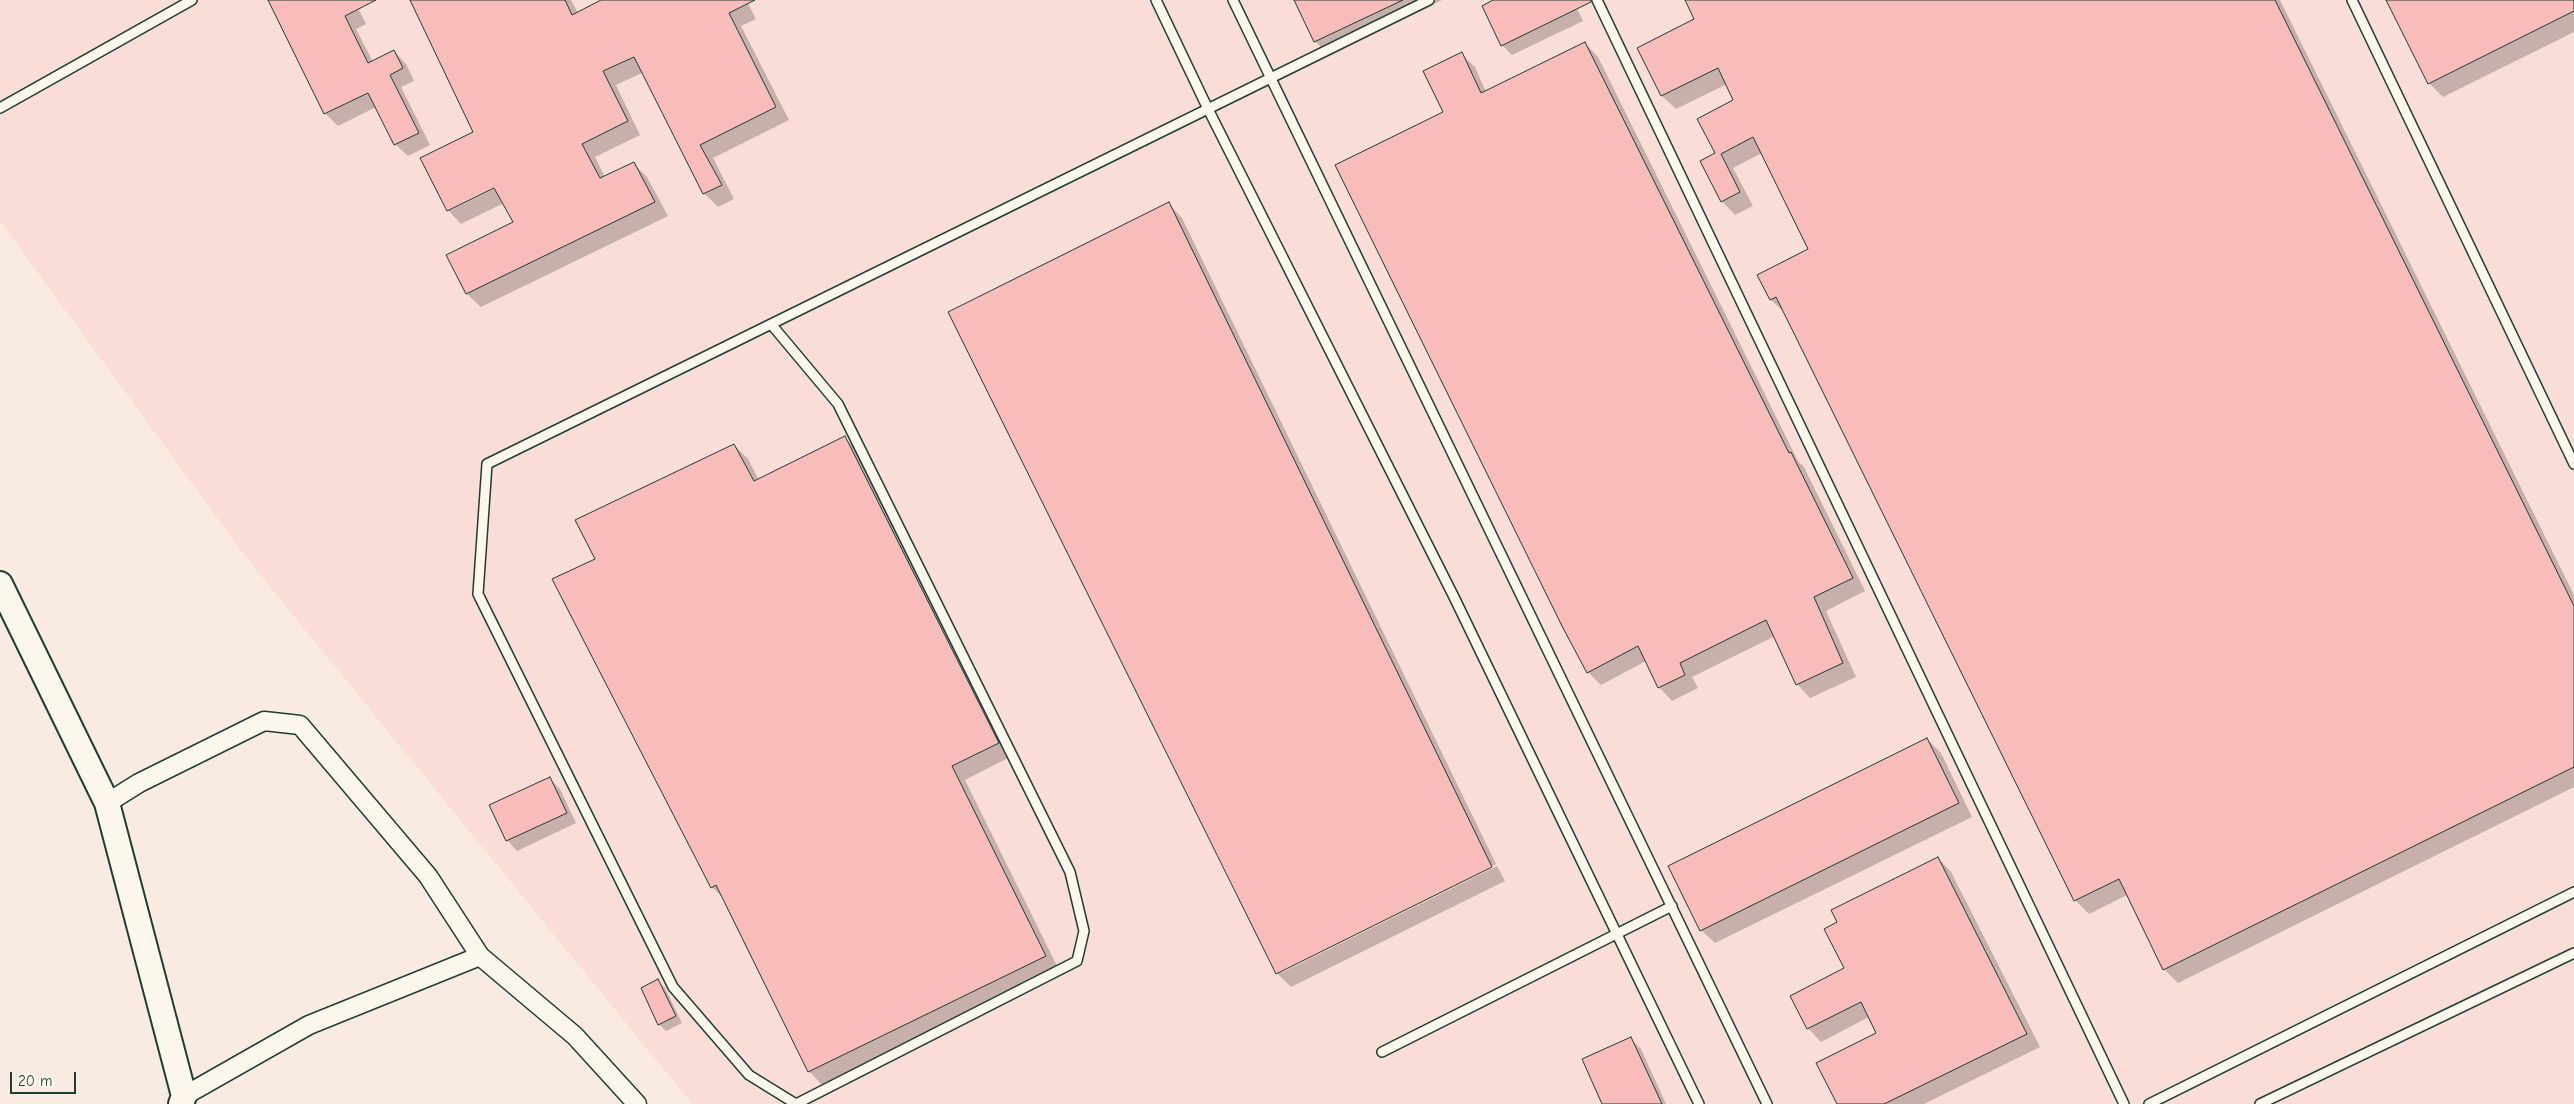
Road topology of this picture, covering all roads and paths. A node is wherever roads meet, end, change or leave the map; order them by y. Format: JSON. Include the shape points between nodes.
{"nodes":[{"id":1,"x":192,"y":0,"type":"edge"},
{"id":2,"x":1156,"y":0,"type":"edge"},
{"id":3,"x":1233,"y":0,"type":"edge"},
{"id":4,"x":1429,"y":0,"type":"edge"},
{"id":5,"x":1597,"y":0,"type":"edge"},
{"id":6,"x":2352,"y":0,"type":"edge"},
{"id":7,"x":1271,"y":77,"type":"junction"},
{"id":8,"x":0,"y":108,"type":"edge"},
{"id":9,"x":1208,"y":109,"type":"junction"},
{"id":10,"x":771,"y":324,"type":"junction"},
{"id":11,"x":2574,"y":464,"type":"edge"},
{"id":12,"x":0,"y":584,"type":"edge"},
{"id":13,"x":107,"y":803,"type":"junction"},
{"id":14,"x":2574,"y":892,"type":"edge"},
{"id":15,"x":1672,"y":906,"type":"junction"},
{"id":16,"x":1617,"y":934,"type":"junction"},
{"id":17,"x":2574,"y":953,"type":"edge"},
{"id":18,"x":480,"y":956,"type":"junction"},
{"id":19,"x":1382,"y":1052,"type":"dead end"},
{"id":20,"x":183,"y":1100,"type":"edge"},
{"id":21,"x":637,"y":1104,"type":"edge"},
{"id":22,"x":796,"y":1104,"type":"edge"},
{"id":23,"x":1699,"y":1104,"type":"edge"},
{"id":24,"x":1767,"y":1104,"type":"edge"},
{"id":25,"x":2124,"y":1104,"type":"edge"},
{"id":26,"x":2149,"y":1104,"type":"edge"},
{"id":27,"x":2260,"y":1104,"type":"edge"}],
"edges":[{"from":1,"to":8,"type":"lane"},
{"from":2,"to":9,"type":"lane"},
{"from":3,"to":7,"type":"lane"},
{"from":4,"to":7,"type":"lane"},
{"from":5,"to":25,"type":"lane"},
{"from":6,"to":11,"type":"lane"},
{"from":7,"to":9,"type":"lane"},
{"from":7,"to":15,"type":"lane"},
{"from":9,"to":10,"type":"lane"},
{"from":9,"to":16,"type":"lane","via":[[1454,597]]},
{"from":10,"to":22,"type":"lane","via":[[838,404],[1070,872],[1084,931],[1077,961]]},
{"from":10,"to":22,"type":"lane","via":[[487,464],[478,594],[674,987],[749,1074]]},
{"from":12,"to":13,"type":"street"},
{"from":13,"to":18,"type":"street","via":[[139,783],[264,720],[300,725],[428,876]]},
{"from":13,"to":20,"type":"street"},
{"from":14,"to":26,"type":"lane"},
{"from":15,"to":16,"type":"lane"},
{"from":15,"to":24,"type":"lane"},
{"from":16,"to":19,"type":"lane"},
{"from":16,"to":23,"type":"lane"},
{"from":17,"to":27,"type":"lane"},
{"from":18,"to":20,"type":"street","via":[[309,1025]]},
{"from":18,"to":21,"type":"street","via":[[575,1036]]}]}
